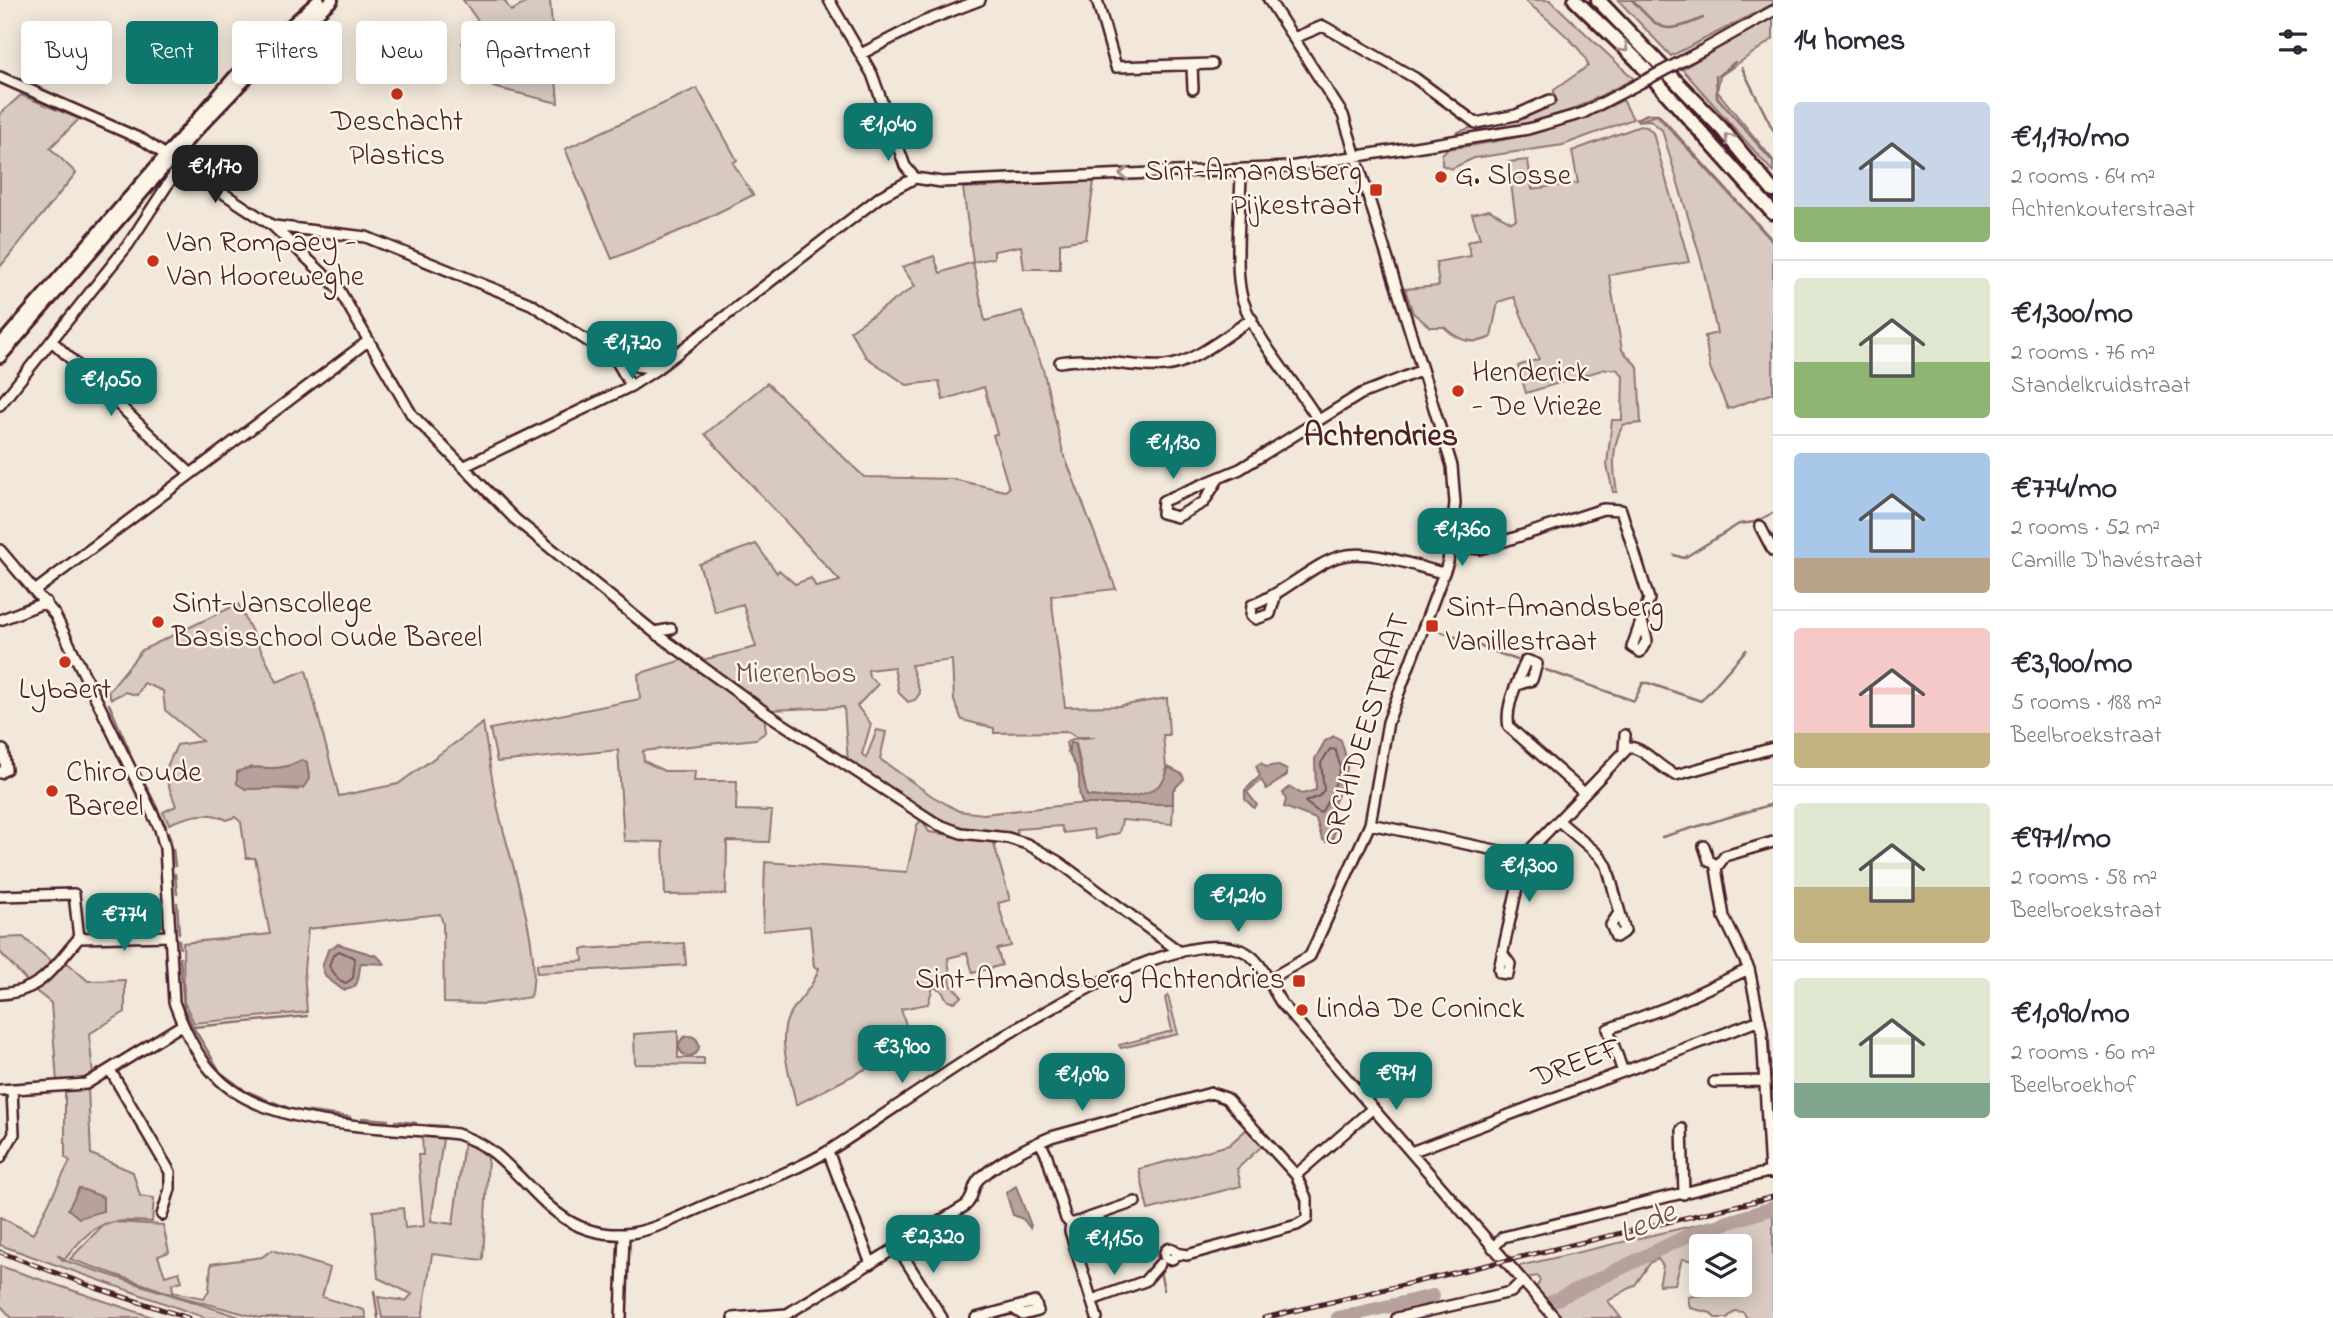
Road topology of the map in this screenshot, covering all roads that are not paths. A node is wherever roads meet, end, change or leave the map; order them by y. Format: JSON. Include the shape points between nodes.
{"nodes":[{"id":1,"x":320,"y":0,"type":"edge"},
{"id":2,"x":332,"y":0,"type":"edge"},
{"id":3,"x":830,"y":0,"type":"edge"},
{"id":4,"x":980,"y":0,"type":"edge"},
{"id":5,"x":1097,"y":0,"type":"edge"},
{"id":6,"x":1269,"y":0,"type":"edge"},
{"id":7,"x":1575,"y":0,"type":"edge"},
{"id":8,"x":1598,"y":0,"type":"edge"},
{"id":9,"x":1773,"y":11,"type":"edge"},
{"id":10,"x":1294,"y":38,"type":"junction"},
{"id":11,"x":862,"y":54,"type":"junction"},
{"id":12,"x":1212,"y":64,"type":"dead end"},
{"id":13,"x":1192,"y":66,"type":"junction"},
{"id":14,"x":0,"y":77,"type":"edge"},
{"id":15,"x":1193,"y":89,"type":"dead end"},
{"id":16,"x":1550,"y":100,"type":"dead end"},
{"id":17,"x":173,"y":159,"type":"junction"},
{"id":18,"x":1358,"y":159,"type":"junction"},
{"id":19,"x":1241,"y":171,"type":"junction"},
{"id":20,"x":915,"y":178,"type":"junction"},
{"id":21,"x":1773,"y":191,"type":"edge"},
{"id":22,"x":1773,"y":213,"type":"edge"},
{"id":23,"x":272,"y":226,"type":"junction"},
{"id":24,"x":304,"y":230,"type":"junction"},
{"id":25,"x":297,"y":246,"type":"junction"},
{"id":26,"x":1252,"y":319,"type":"junction"},
{"id":27,"x":52,"y":341,"type":"junction"},
{"id":28,"x":368,"y":341,"type":"junction"},
{"id":29,"x":0,"y":345,"type":"edge"},
{"id":30,"x":0,"y":357,"type":"edge"},
{"id":31,"x":615,"y":359,"type":"junction"},
{"id":32,"x":1060,"y":362,"type":"dead end"},
{"id":33,"x":657,"y":369,"type":"junction"},
{"id":34,"x":1420,"y":370,"type":"junction"},
{"id":35,"x":631,"y":386,"type":"junction"},
{"id":36,"x":0,"y":405,"type":"edge"},
{"id":37,"x":1318,"y":420,"type":"junction"},
{"id":38,"x":465,"y":466,"type":"junction"},
{"id":39,"x":191,"y":474,"type":"junction"},
{"id":40,"x":1218,"y":479,"type":"junction"},
{"id":41,"x":1760,"y":526,"type":"dead end"},
{"id":42,"x":1451,"y":546,"type":"junction"},
{"id":43,"x":0,"y":550,"type":"edge"},
{"id":44,"x":1773,"y":551,"type":"edge"},
{"id":45,"x":1443,"y":573,"type":"junction"},
{"id":46,"x":36,"y":590,"type":"junction"},
{"id":47,"x":1275,"y":597,"type":"dead end"},
{"id":48,"x":46,"y":602,"type":"junction"},
{"id":49,"x":0,"y":620,"type":"edge"},
{"id":50,"x":1642,"y":622,"type":"dead end"},
{"id":51,"x":671,"y":629,"type":"dead end"},
{"id":52,"x":654,"y":632,"type":"junction"},
{"id":53,"x":1517,"y":685,"type":"dead end"},
{"id":54,"x":1625,"y":735,"type":"dead end"},
{"id":55,"x":1626,"y":748,"type":"junction"},
{"id":56,"x":1773,"y":748,"type":"edge"},
{"id":57,"x":0,"y":752,"type":"edge"},
{"id":58,"x":0,"y":773,"type":"edge"},
{"id":59,"x":1583,"y":792,"type":"junction"},
{"id":60,"x":1560,"y":822,"type":"junction"},
{"id":61,"x":1370,"y":824,"type":"junction"},
{"id":62,"x":1773,"y":842,"type":"edge"},
{"id":63,"x":1704,"y":846,"type":"dead end"},
{"id":64,"x":1524,"y":856,"type":"junction"},
{"id":65,"x":1717,"y":865,"type":"junction"},
{"id":66,"x":0,"y":896,"type":"edge"},
{"id":67,"x":1619,"y":913,"type":"dead end"},
{"id":68,"x":170,"y":936,"type":"junction"},
{"id":69,"x":79,"y":938,"type":"junction"},
{"id":70,"x":1180,"y":952,"type":"junction"},
{"id":71,"x":1502,"y":953,"type":"dead end"},
{"id":72,"x":1749,"y":968,"type":"junction"},
{"id":73,"x":1268,"y":980,"type":"junction"},
{"id":74,"x":0,"y":994,"type":"edge"},
{"id":75,"x":1760,"y":1020,"type":"junction"},
{"id":76,"x":182,"y":1025,"type":"junction"},
{"id":77,"x":110,"y":1070,"type":"junction"},
{"id":78,"x":1623,"y":1072,"type":"junction"},
{"id":79,"x":1764,"y":1081,"type":"junction"},
{"id":80,"x":1714,"y":1082,"type":"dead end"},
{"id":81,"x":12,"y":1089,"type":"junction"},
{"id":82,"x":0,"y":1090,"type":"edge"},
{"id":83,"x":1373,"y":1108,"type":"junction"},
{"id":84,"x":1682,"y":1129,"type":"dead end"},
{"id":85,"x":1040,"y":1142,"type":"junction"},
{"id":86,"x":828,"y":1152,"type":"junction"},
{"id":87,"x":1411,"y":1153,"type":"junction"},
{"id":88,"x":0,"y":1158,"type":"edge"},
{"id":89,"x":1772,"y":1173,"type":"edge"},
{"id":90,"x":1296,"y":1175,"type":"junction"},
{"id":91,"x":1684,"y":1194,"type":"junction"},
{"id":92,"x":1135,"y":1202,"type":"dead end"},
{"id":93,"x":162,"y":1215,"type":"dead end"},
{"id":94,"x":1071,"y":1224,"type":"junction"},
{"id":95,"x":624,"y":1234,"type":"junction"},
{"id":96,"x":898,"y":1248,"type":"junction"},
{"id":97,"x":1493,"y":1248,"type":"junction"},
{"id":98,"x":1175,"y":1253,"type":"dead end"},
{"id":99,"x":871,"y":1264,"type":"junction"},
{"id":100,"x":1159,"y":1266,"type":"dead end"},
{"id":101,"x":1521,"y":1282,"type":"junction"},
{"id":102,"x":1092,"y":1300,"type":"junction"},
{"id":103,"x":1013,"y":1308,"type":"dead end"},
{"id":104,"x":748,"y":1317,"type":"edge"},
{"id":105,"x":621,"y":1318,"type":"edge"},
{"id":106,"x":733,"y":1318,"type":"edge"},
{"id":107,"x":942,"y":1318,"type":"edge"},
{"id":108,"x":976,"y":1318,"type":"edge"},
{"id":109,"x":1097,"y":1318,"type":"edge"},
{"id":110,"x":1396,"y":1318,"type":"edge"},
{"id":111,"x":1555,"y":1318,"type":"edge"}],
"edges":[{"from":1,"to":17,"type":"main road","via":[[236,75]]},
{"from":2,"to":17,"type":"main road","via":[[259,65]]},
{"from":3,"to":11,"type":"street"},
{"from":4,"to":11,"type":"street","via":[[923,22]]},
{"from":5,"to":13,"type":"street","via":[[1116,67]]},
{"from":6,"to":10,"type":"street","name":"ORCHIDEESTRAAT"},
{"from":7,"to":22,"type":"highway","one_way":true,"via":[[1637,60]]},
{"from":21,"to":8,"type":"highway","one_way":true,"via":[[1722,129]]},
{"from":9,"to":18,"type":"street","bridge":true,"via":[[1583,113],[1528,129]]},
{"from":10,"to":16,"type":"street","via":[[1323,26],[1415,78],[1476,123],[1516,115]]},
{"from":10,"to":18,"type":"street","name":"ORCHIDEESTRAAT","via":[[1343,115]]},
{"from":11,"to":20,"type":"street","via":[[905,166]]},
{"from":12,"to":13,"type":"street"},
{"from":13,"to":15,"type":"street"},
{"from":14,"to":17,"type":"street","via":[[143,140]]},
{"from":17,"to":23,"type":"street"},
{"from":17,"to":27,"type":"street","via":[[156,202],[128,245]]},
{"from":17,"to":29,"type":"main road"},
{"from":17,"to":30,"type":"main road"},
{"from":18,"to":19,"type":"street"},
{"from":18,"to":34,"type":"street","name":"ORCHIDEESTRAAT"},
{"from":19,"to":20,"type":"street","one_way":true,"via":[[942,182]]},
{"from":19,"to":26,"type":"street","via":[[1240,279]]},
{"from":20,"to":33,"type":"street","via":[[851,216]]},
{"from":23,"to":24,"type":"street"},
{"from":23,"to":25,"type":"street"},
{"from":24,"to":25,"type":"street"},
{"from":24,"to":31,"type":"street","via":[[366,237],[488,285],[531,304]]},
{"from":25,"to":28,"type":"street","via":[[338,288]]},
{"from":26,"to":32,"type":"street","via":[[1186,359],[1165,366],[1079,358]]},
{"from":26,"to":37,"type":"street"},
{"from":27,"to":36,"type":"street"},
{"from":27,"to":39,"type":"street"},
{"from":28,"to":38,"type":"street","via":[[412,415]]},
{"from":28,"to":39,"type":"street"},
{"from":31,"to":33,"type":"street"},
{"from":31,"to":35,"type":"street"},
{"from":33,"to":35,"type":"street"},
{"from":34,"to":37,"type":"street","via":[[1361,394]]},
{"from":34,"to":42,"type":"street","name":"ORCHIDEESTRAAT","via":[[1452,466]]},
{"from":35,"to":38,"type":"street"},
{"from":37,"to":40,"type":"street"},
{"from":38,"to":52,"type":"street","via":[[549,548]]},
{"from":39,"to":46,"type":"street"},
{"from":40,"to":40,"type":"street","via":[[1163,501],[1162,513],[1177,517],[1204,502]]},
{"from":41,"to":44,"type":"street"},
{"from":42,"to":45,"type":"street","name":"ORCHIDEESTRAAT"},
{"from":42,"to":50,"type":"street","via":[[1480,549],[1604,509],[1621,510],[1649,599]]},
{"from":43,"to":46,"type":"street"},
{"from":45,"to":47,"type":"street","via":[[1361,554],[1340,556]]},
{"from":45,"to":61,"type":"street","name":"ORCHIDEESTRAAT","via":[[1388,722]]},
{"from":46,"to":48,"type":"street"},
{"from":48,"to":49,"type":"street"},
{"from":48,"to":68,"type":"street","via":[[160,829]]},
{"from":51,"to":52,"type":"street"},
{"from":52,"to":70,"type":"street","via":[[766,713],[937,824],[1027,844],[1059,862]]},
{"from":53,"to":59,"type":"street","via":[[1506,717],[1509,727]]},
{"from":54,"to":55,"type":"street"},
{"from":55,"to":56,"type":"street","via":[[1639,748],[1676,775]]},
{"from":55,"to":59,"type":"street"},
{"from":57,"to":58,"type":"street","via":[[3,750],[6,769]]},
{"from":59,"to":60,"type":"street"},
{"from":60,"to":64,"type":"street"},
{"from":60,"to":67,"type":"street","via":[[1607,866]]},
{"from":61,"to":64,"type":"street"},
{"from":61,"to":73,"type":"street","name":"ORCHIDEESTRAAT","via":[[1312,954]]},
{"from":62,"to":65,"type":"street","via":[[1725,856]]},
{"from":63,"to":65,"type":"street","via":[[1709,861]]},
{"from":64,"to":71,"type":"street"},
{"from":65,"to":72,"type":"street","via":[[1726,923]]},
{"from":66,"to":69,"type":"street","via":[[74,894]]},
{"from":68,"to":69,"type":"street"},
{"from":68,"to":76,"type":"street","via":[[174,1002]]},
{"from":69,"to":74,"type":"street","via":[[34,986],[20,993]]},
{"from":70,"to":73,"type":"street","via":[[1241,950],[1256,961]]},
{"from":70,"to":86,"type":"street","via":[[1078,993]]},
{"from":72,"to":75,"type":"street"},
{"from":72,"to":78,"type":"street","via":[[1668,1007],[1608,1029]]},
{"from":73,"to":83,"type":"street","via":[[1283,1005]]},
{"from":75,"to":78,"type":"street","name":"DREEF"},
{"from":75,"to":79,"type":"street"},
{"from":76,"to":77,"type":"street"},
{"from":76,"to":95,"type":"street","via":[[215,1075],[246,1098],[301,1118],[457,1134],[495,1154],[557,1216],[584,1227]]},
{"from":77,"to":81,"type":"street","via":[[76,1086]]},
{"from":77,"to":93,"type":"street","via":[[170,1172]]},
{"from":78,"to":87,"type":"street","name":"DREEF"},
{"from":79,"to":80,"type":"street"},
{"from":79,"to":89,"type":"street"},
{"from":81,"to":82,"type":"street"},
{"from":81,"to":88,"type":"street","via":[[14,1135]]},
{"from":83,"to":87,"type":"street"},
{"from":83,"to":90,"type":"street"},
{"from":84,"to":91,"type":"street"},
{"from":85,"to":90,"type":"street","via":[[1220,1094]]},
{"from":85,"to":94,"type":"street"},
{"from":85,"to":96,"type":"street","via":[[980,1178],[972,1199]]},
{"from":86,"to":95,"type":"street","via":[[671,1220]]},
{"from":86,"to":99,"type":"street"},
{"from":87,"to":97,"type":"street"},
{"from":89,"to":91,"type":"street"},
{"from":90,"to":98,"type":"street","via":[[1307,1200],[1307,1219],[1297,1226],[1187,1255]]},
{"from":91,"to":97,"type":"street","via":[[1503,1237]]},
{"from":92,"to":94,"type":"street"},
{"from":94,"to":102,"type":"street"},
{"from":95,"to":105,"type":"street"},
{"from":96,"to":99,"type":"street"},
{"from":96,"to":107,"type":"street"},
{"from":97,"to":101,"type":"street"},
{"from":99,"to":104,"type":"street","via":[[787,1314]]},
{"from":100,"to":102,"type":"street","via":[[1145,1281]]},
{"from":101,"to":110,"type":"street","via":[[1511,1292]]},
{"from":101,"to":111,"type":"street"},
{"from":102,"to":109,"type":"street"},
{"from":103,"to":108,"type":"street"},
{"from":104,"to":106,"type":"street"}]}
